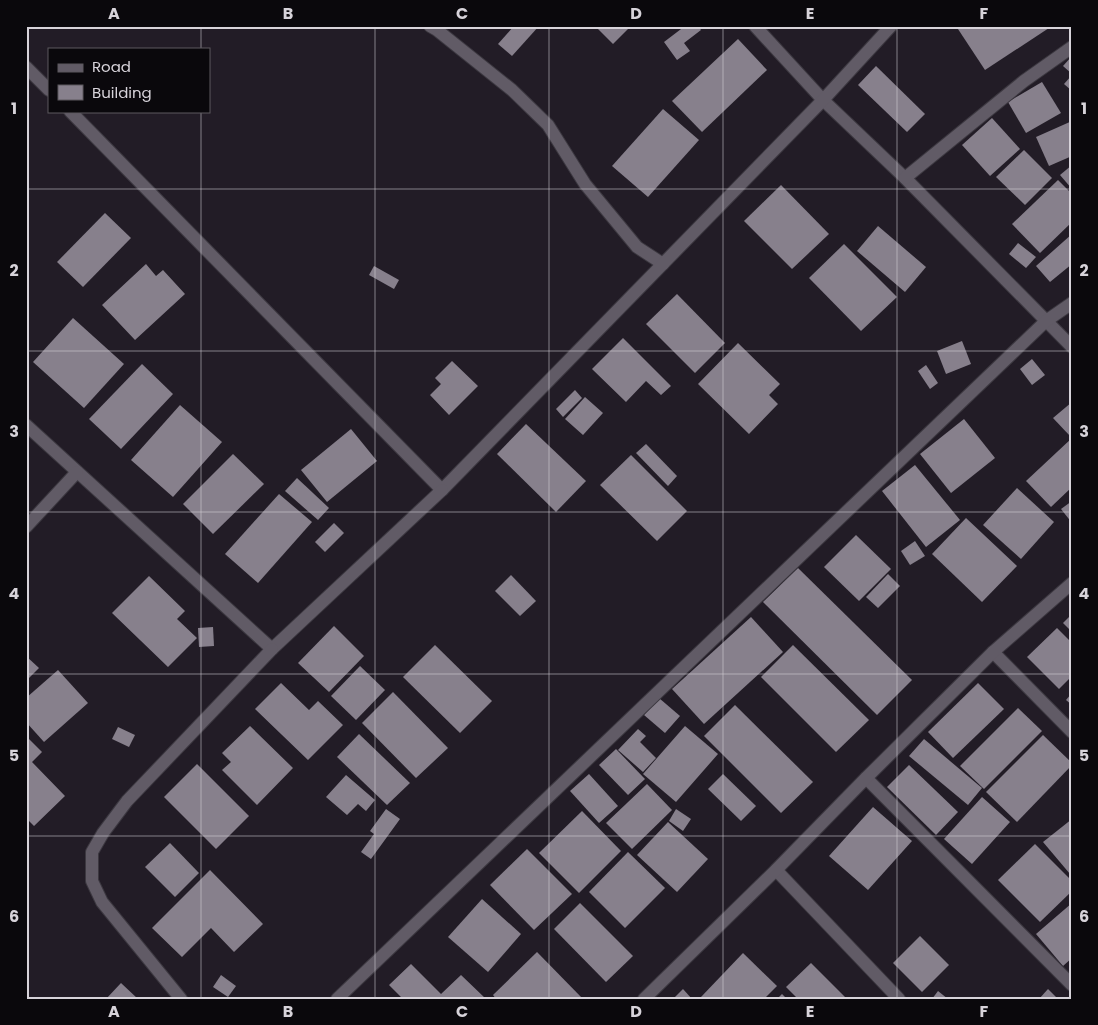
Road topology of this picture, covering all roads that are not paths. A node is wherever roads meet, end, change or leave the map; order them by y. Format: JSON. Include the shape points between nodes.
{"nodes":[{"id":1,"x":430,"y":26,"type":"edge"},
{"id":2,"x":755,"y":26,"type":"edge"},
{"id":3,"x":891,"y":26,"type":"edge"},
{"id":4,"x":1072,"y":47,"type":"edge"},
{"id":5,"x":26,"y":67,"type":"edge"},
{"id":6,"x":48,"y":89,"type":"edge"},
{"id":7,"x":823,"y":100,"type":"junction"},
{"id":8,"x":71,"y":112,"type":"edge"},
{"id":9,"x":905,"y":178,"type":"junction"},
{"id":10,"x":663,"y":264,"type":"junction"},
{"id":11,"x":1072,"y":303,"type":"edge"},
{"id":12,"x":1046,"y":321,"type":"junction"},
{"id":13,"x":1072,"y":347,"type":"edge"},
{"id":14,"x":26,"y":426,"type":"edge"},
{"id":15,"x":77,"y":472,"type":"junction"},
{"id":16,"x":442,"y":490,"type":"junction"},
{"id":17,"x":26,"y":526,"type":"edge"},
{"id":18,"x":1072,"y":583,"type":"edge"},
{"id":19,"x":272,"y":649,"type":"junction"},
{"id":20,"x":993,"y":652,"type":"junction"},
{"id":21,"x":1072,"y":732,"type":"edge"},
{"id":22,"x":866,"y":778,"type":"junction"},
{"id":23,"x":776,"y":870,"type":"junction"},
{"id":24,"x":1072,"y":985,"type":"edge"},
{"id":25,"x":181,"y":999,"type":"edge"},
{"id":26,"x":337,"y":999,"type":"edge"},
{"id":27,"x":644,"y":999,"type":"edge"},
{"id":28,"x":899,"y":999,"type":"edge"}],
"edges":[{"from":1,"to":10,"type":"street","via":[[512,90],[548,125],[585,184],[637,247]]},
{"from":2,"to":7,"type":"street"},
{"from":3,"to":7,"type":"street"},
{"from":4,"to":9,"type":"street","via":[[1024,81]]},
{"from":5,"to":6,"type":"street"},
{"from":7,"to":9,"type":"street"},
{"from":7,"to":10,"type":"street"},
{"from":8,"to":16,"type":"street"},
{"from":9,"to":12,"type":"street"},
{"from":10,"to":16,"type":"street"},
{"from":11,"to":12,"type":"street"},
{"from":12,"to":13,"type":"street"},
{"from":12,"to":26,"type":"street"},
{"from":14,"to":15,"type":"street"},
{"from":15,"to":17,"type":"street"},
{"from":15,"to":19,"type":"street"},
{"from":16,"to":19,"type":"street"},
{"from":18,"to":20,"type":"street"},
{"from":19,"to":25,"type":"street","via":[[127,801],[92,852],[92,882],[102,902]]},
{"from":20,"to":21,"type":"street"},
{"from":20,"to":22,"type":"street"},
{"from":22,"to":23,"type":"street"},
{"from":22,"to":24,"type":"street"},
{"from":23,"to":27,"type":"street"},
{"from":23,"to":28,"type":"street"}]}
